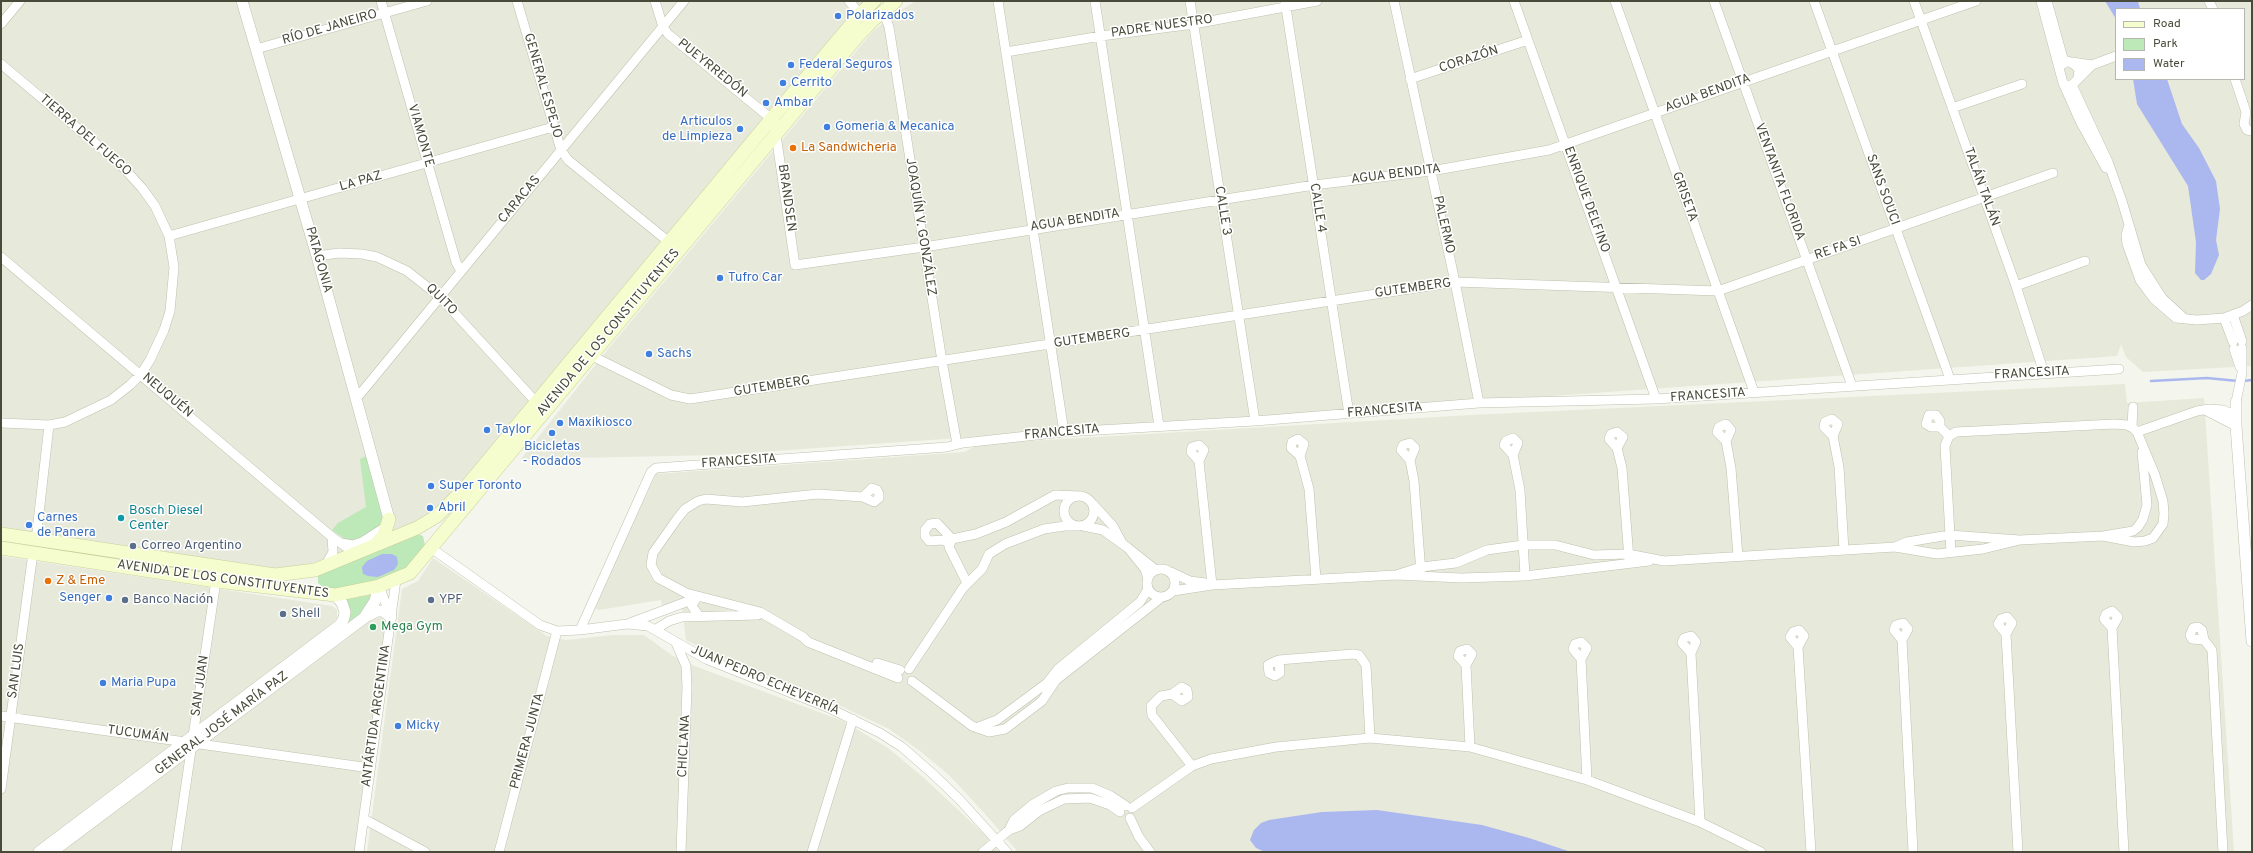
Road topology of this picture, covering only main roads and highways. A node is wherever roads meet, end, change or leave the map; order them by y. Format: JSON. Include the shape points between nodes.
{"nodes":[{"id":1,"x":874,"y":1,"type":"edge"},
{"id":2,"x":896,"y":1,"type":"edge"},
{"id":3,"x":585,"y":352,"type":"junction"},
{"id":4,"x":411,"y":530,"type":"junction"},
{"id":5,"x":1,"y":534,"type":"edge"},
{"id":6,"x":377,"y":543,"type":"junction"},
{"id":7,"x":1,"y":548,"type":"edge"},
{"id":8,"x":431,"y":548,"type":"junction"},
{"id":9,"x":315,"y":570,"type":"junction"},
{"id":10,"x":320,"y":593,"type":"junction"}],
"edges":[{"from":1,"to":3,"type":"main road","name":"AVENIDA DE LOS CONSTITUYENTES","via":[[860,14],[669,242]]},
{"from":2,"to":3,"type":"main road","name":"AVENIDA DE LOS CONSTITUYENTES","via":[[865,28]]},
{"from":3,"to":4,"type":"main road","name":"AVENIDA DE LOS CONSTITUYENTES","via":[[536,402],[450,504],[437,516]]},
{"from":3,"to":8,"type":"main road","name":"AVENIDA DE LOS CONSTITUYENTES"},
{"from":4,"to":6,"type":"main road","name":"AVENIDA DE LOS CONSTITUYENTES"},
{"from":4,"to":6,"type":"main road","via":[[399,530],[390,519],[384,535]]},
{"from":4,"to":8,"type":"main road","via":[[426,532],[431,540]]},
{"from":5,"to":9,"type":"main road","name":"AVENIDA DE LOS CONSTITUYENTES","via":[[275,575]]},
{"from":6,"to":9,"type":"main road","name":"AVENIDA DE LOS CONSTITUYENTES"},
{"from":7,"to":10,"type":"main road","name":"AVENIDA DE LOS CONSTITUYENTES","via":[[216,581]]},
{"from":8,"to":10,"type":"main road","name":"AVENIDA DE LOS CONSTITUYENTES","via":[[410,573],[396,580],[335,595]]},
{"from":9,"to":10,"type":"main road","via":[[310,579],[312,586]]}]}
